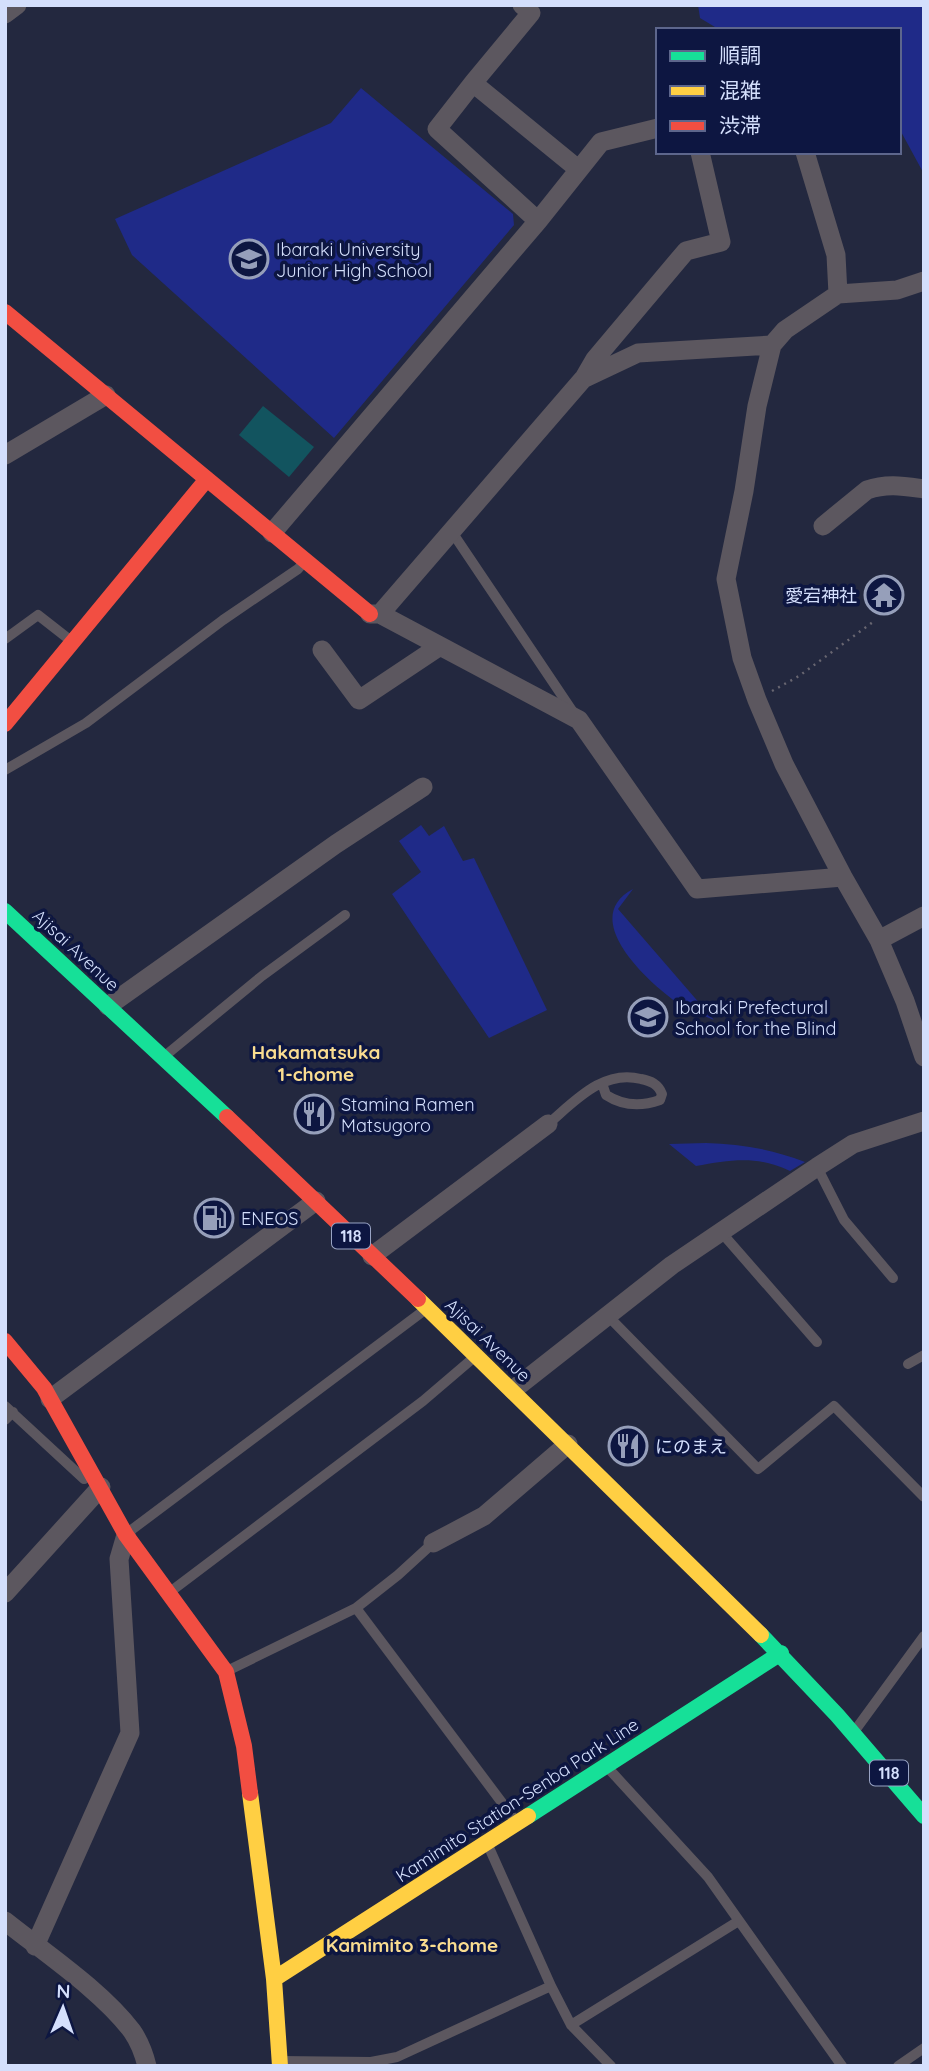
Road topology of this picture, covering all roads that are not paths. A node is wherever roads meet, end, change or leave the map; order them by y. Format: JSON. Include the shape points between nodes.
{"nodes":[{"id":1,"x":17,"y":5,"type":"edge"},
{"id":2,"x":531,"y":8,"type":"edge"},
{"id":3,"x":5,"y":14,"type":"edge"},
{"id":4,"x":473,"y":83,"type":"junction"},
{"id":5,"x":656,"y":128,"type":"edge"},
{"id":6,"x":700,"y":154,"type":"edge"},
{"id":7,"x":806,"y":154,"type":"edge"},
{"id":8,"x":578,"y":169,"type":"junction"},
{"id":9,"x":538,"y":221,"type":"junction"},
{"id":10,"x":924,"y":282,"type":"edge"},
{"id":11,"x":838,"y":294,"type":"junction"},
{"id":12,"x":5,"y":312,"type":"edge"},
{"id":13,"x":772,"y":345,"type":"junction"},
{"id":14,"x":583,"y":379,"type":"junction"},
{"id":15,"x":106,"y":395,"type":"junction"},
{"id":16,"x":5,"y":455,"type":"edge"},
{"id":17,"x":207,"y":479,"type":"junction"},
{"id":18,"x":924,"y":489,"type":"edge"},
{"id":19,"x":823,"y":526,"type":"dead end"},
{"id":20,"x":452,"y":532,"type":"junction"},
{"id":21,"x":272,"y":533,"type":"junction"},
{"id":22,"x":305,"y":561,"type":"junction"},
{"id":23,"x":375,"y":614,"type":"junction"},
{"id":24,"x":5,"y":639,"type":"edge"},
{"id":25,"x":74,"y":643,"type":"junction"},
{"id":26,"x":440,"y":646,"type":"junction"},
{"id":27,"x":322,"y":650,"type":"dead end"},
{"id":28,"x":579,"y":720,"type":"junction"},
{"id":29,"x":5,"y":724,"type":"edge"},
{"id":30,"x":5,"y":770,"type":"edge"},
{"id":31,"x":423,"y":787,"type":"dead end"},
{"id":32,"x":843,"y":877,"type":"junction"},
{"id":33,"x":5,"y":911,"type":"edge"},
{"id":34,"x":345,"y":915,"type":"dead end"},
{"id":35,"x":924,"y":916,"type":"edge"},
{"id":36,"x":878,"y":940,"type":"junction"},
{"id":37,"x":108,"y":1006,"type":"junction"},
{"id":38,"x":163,"y":1057,"type":"junction"},
{"id":39,"x":924,"y":1057,"type":"edge"},
{"id":40,"x":602,"y":1083,"type":"junction"},
{"id":41,"x":924,"y":1121,"type":"edge"},
{"id":42,"x":548,"y":1124,"type":"joint"},
{"id":43,"x":817,"y":1167,"type":"junction"},
{"id":44,"x":316,"y":1202,"type":"junction"},
{"id":45,"x":721,"y":1232,"type":"junction"},
{"id":46,"x":372,"y":1256,"type":"junction"},
{"id":47,"x":893,"y":1278,"type":"dead end"},
{"id":48,"x":427,"y":1308,"type":"junction"},
{"id":49,"x":607,"y":1315,"type":"junction"},
{"id":50,"x":5,"y":1341,"type":"edge"},
{"id":51,"x":817,"y":1342,"type":"dead end"},
{"id":52,"x":476,"y":1355,"type":"junction"},
{"id":53,"x":924,"y":1355,"type":"edge"},
{"id":54,"x":908,"y":1364,"type":"dead end"},
{"id":55,"x":513,"y":1390,"type":"junction"},
{"id":56,"x":50,"y":1399,"type":"junction"},
{"id":57,"x":8,"y":1413,"type":"edge"},
{"id":58,"x":568,"y":1444,"type":"junction"},
{"id":59,"x":101,"y":1487,"type":"junction"},
{"id":60,"x":924,"y":1497,"type":"edge"},
{"id":61,"x":126,"y":1535,"type":"junction"},
{"id":62,"x":433,"y":1543,"type":"joint"},
{"id":63,"x":170,"y":1592,"type":"junction"},
{"id":64,"x":5,"y":1593,"type":"edge"},
{"id":65,"x":356,"y":1608,"type":"junction"},
{"id":66,"x":924,"y":1636,"type":"edge"},
{"id":67,"x":781,"y":1653,"type":"junction"},
{"id":68,"x":226,"y":1672,"type":"junction"},
{"id":69,"x":854,"y":1732,"type":"junction"},
{"id":70,"x":606,"y":1765,"type":"junction"},
{"id":71,"x":924,"y":1815,"type":"edge"},
{"id":72,"x":517,"y":1822,"type":"junction"},
{"id":73,"x":487,"y":1842,"type":"junction"},
{"id":74,"x":5,"y":1921,"type":"edge"},
{"id":75,"x":737,"y":1922,"type":"junction"},
{"id":76,"x":36,"y":1946,"type":"junction"},
{"id":77,"x":274,"y":1979,"type":"junction"},
{"id":78,"x":551,"y":1986,"type":"junction"},
{"id":79,"x":571,"y":2025,"type":"junction"},
{"id":80,"x":924,"y":2048,"type":"edge"},
{"id":81,"x":280,"y":2063,"type":"edge"},
{"id":82,"x":147,"y":2066,"type":"edge"},
{"id":83,"x":611,"y":2066,"type":"edge"},
{"id":84,"x":842,"y":2066,"type":"edge"},
{"id":85,"x":898,"y":2066,"type":"edge"}],
"edges":[{"from":1,"to":3,"type":"street"},
{"from":2,"to":4,"type":"street"},
{"from":4,"to":8,"type":"street"},
{"from":4,"to":9,"type":"street","via":[[437,129]]},
{"from":5,"to":8,"type":"street","via":[[601,142]]},
{"from":6,"to":14,"type":"street","via":[[721,242],[686,251]]},
{"from":7,"to":11,"type":"street","via":[[836,255]]},
{"from":8,"to":9,"type":"street"},
{"from":9,"to":21,"type":"street"},
{"from":10,"to":11,"type":"street","via":[[897,290]]},
{"from":11,"to":13,"type":"street","via":[[785,330]]},
{"from":12,"to":15,"type":"main road"},
{"from":13,"to":14,"type":"street","via":[[638,353]]},
{"from":13,"to":32,"type":"street","via":[[726,579],[742,659],[757,700],[784,764]]},
{"from":14,"to":20,"type":"street"},
{"from":15,"to":16,"type":"street"},
{"from":15,"to":17,"type":"main road"},
{"from":17,"to":21,"type":"main road"},
{"from":17,"to":25,"type":"main road"},
{"from":18,"to":19,"type":"street","via":[[884,484],[867,490]]},
{"from":20,"to":23,"type":"street"},
{"from":20,"to":28,"type":"lane"},
{"from":21,"to":22,"type":"main road"},
{"from":22,"to":23,"type":"main road"},
{"from":22,"to":30,"type":"lane","via":[[86,723]]},
{"from":23,"to":26,"type":"street"},
{"from":24,"to":25,"type":"lane","via":[[38,615]]},
{"from":25,"to":29,"type":"main road"},
{"from":26,"to":27,"type":"street","via":[[359,700]]},
{"from":26,"to":28,"type":"street"},
{"from":28,"to":32,"type":"street","via":[[697,889]]},
{"from":31,"to":37,"type":"street"},
{"from":32,"to":36,"type":"street"},
{"from":33,"to":37,"type":"main road","name":"Ajisai Avenue","number":"118"},
{"from":34,"to":38,"type":"lane"},
{"from":35,"to":36,"type":"street"},
{"from":36,"to":39,"type":"street"},
{"from":37,"to":38,"type":"main road","name":"Ajisai Avenue","number":"118"},
{"from":38,"to":44,"type":"main road","name":"Ajisai Avenue","number":"118"},
{"from":40,"to":40,"type":"lane","via":[[632,1076],[652,1082],[662,1094],[652,1103],[625,1104],[606,1096]]},
{"from":40,"to":42,"type":"lane"},
{"from":41,"to":43,"type":"street","via":[[853,1144]]},
{"from":42,"to":46,"type":"street"},
{"from":43,"to":45,"type":"street"},
{"from":43,"to":47,"type":"lane","via":[[844,1220]]},
{"from":44,"to":46,"type":"main road","name":"Ajisai Avenue","number":"118"},
{"from":44,"to":56,"type":"street"},
{"from":45,"to":49,"type":"street"},
{"from":45,"to":51,"type":"lane"},
{"from":46,"to":48,"type":"main road","name":"Ajisai Avenue","number":"118"},
{"from":48,"to":52,"type":"main road","name":"Ajisai Avenue","number":"118"},
{"from":48,"to":61,"type":"lane"},
{"from":49,"to":55,"type":"street"},
{"from":49,"to":60,"type":"lane","via":[[758,1469],[834,1406]]},
{"from":50,"to":56,"type":"main road"},
{"from":52,"to":55,"type":"main road","name":"Ajisai Avenue","number":"118"},
{"from":52,"to":63,"type":"lane","via":[[423,1401]]},
{"from":53,"to":54,"type":"lane"},
{"from":55,"to":58,"type":"main road","name":"Ajisai Avenue","number":"118"},
{"from":56,"to":59,"type":"main road"},
{"from":57,"to":59,"type":"lane","via":[[79,1477]]},
{"from":58,"to":62,"type":"street","via":[[484,1516]]},
{"from":58,"to":67,"type":"main road","name":"Ajisai Avenue","number":"118"},
{"from":59,"to":61,"type":"main road"},
{"from":59,"to":64,"type":"street"},
{"from":61,"to":63,"type":"main road"},
{"from":61,"to":76,"type":"street","via":[[119,1559],[130,1733]]},
{"from":62,"to":65,"type":"lane"},
{"from":63,"to":68,"type":"main road"},
{"from":65,"to":68,"type":"lane"},
{"from":65,"to":72,"type":"lane"},
{"from":66,"to":69,"type":"lane"},
{"from":67,"to":69,"type":"main road","name":"Ajisai Avenue","number":"118"},
{"from":67,"to":70,"type":"main road","name":"Kamimito Station-Senba Park Line"},
{"from":68,"to":77,"type":"main road","via":[[244,1746]]},
{"from":69,"to":71,"type":"main road","name":"Ajisai Avenue","number":"118"},
{"from":70,"to":72,"type":"main road","name":"Kamimito Station-Senba Park Line"},
{"from":70,"to":75,"type":"lane","via":[[708,1877]]},
{"from":72,"to":73,"type":"main road","name":"Kamimito Station-Senba Park Line"},
{"from":73,"to":77,"type":"main road","name":"Kamimito Station-Senba Park Line"},
{"from":73,"to":78,"type":"lane"},
{"from":74,"to":76,"type":"street"},
{"from":75,"to":79,"type":"lane"},
{"from":75,"to":84,"type":"lane"},
{"from":76,"to":82,"type":"street","via":[[118,2015],[133,2032]]},
{"from":77,"to":81,"type":"main road"},
{"from":78,"to":79,"type":"lane"},
{"from":78,"to":81,"type":"lane","via":[[397,2057],[371,2062]]},
{"from":79,"to":83,"type":"lane"},
{"from":80,"to":85,"type":"lane"}]}
